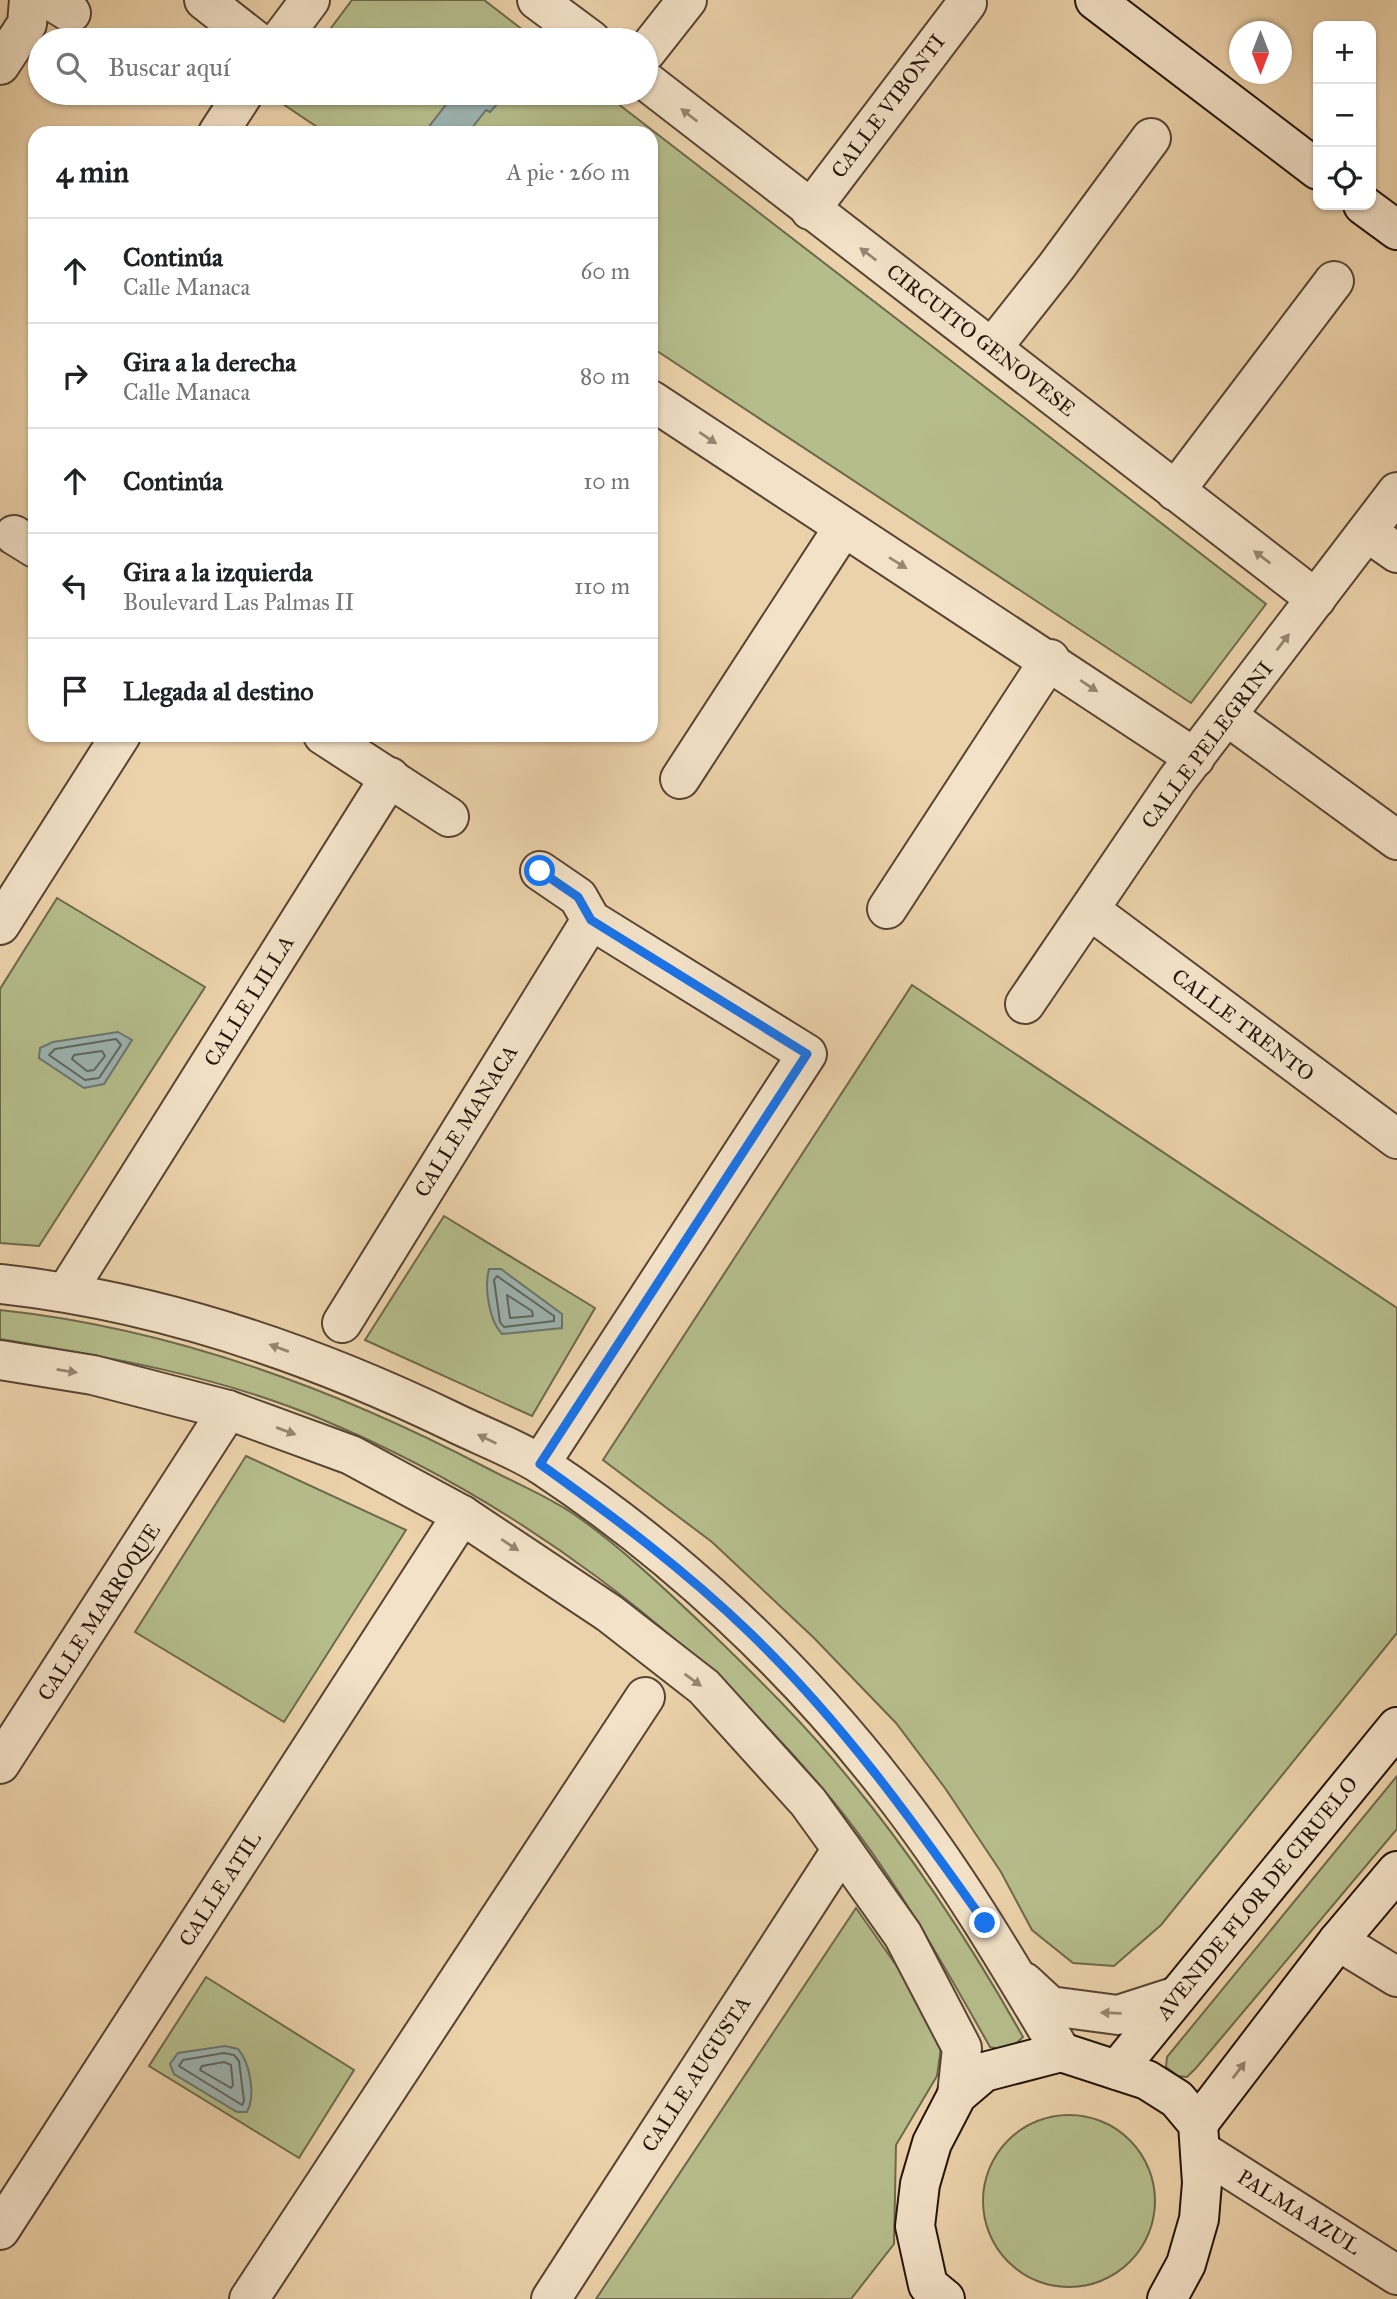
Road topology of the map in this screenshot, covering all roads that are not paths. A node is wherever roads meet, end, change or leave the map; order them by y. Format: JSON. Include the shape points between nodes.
{"nodes":[{"id":1,"x":29,"y":0,"type":"edge"},
{"id":2,"x":204,"y":0,"type":"edge"},
{"id":3,"x":310,"y":0,"type":"edge"},
{"id":4,"x":537,"y":0,"type":"edge"},
{"id":5,"x":687,"y":0,"type":"edge"},
{"id":6,"x":1095,"y":0,"type":"edge"},
{"id":7,"x":967,"y":3,"type":"dead end"},
{"id":8,"x":246,"y":28,"type":"edge"},
{"id":9,"x":272,"y":28,"type":"edge"},
{"id":10,"x":575,"y":28,"type":"edge"},
{"id":11,"x":658,"y":37,"type":"edge"},
{"id":12,"x":0,"y":65,"type":"edge"},
{"id":13,"x":658,"y":90,"type":"edge"},
{"id":14,"x":1151,"y":138,"type":"dead end"},
{"id":15,"x":1313,"y":166,"type":"edge"},
{"id":16,"x":810,"y":210,"type":"junction"},
{"id":17,"x":1370,"y":210,"type":"edge"},
{"id":18,"x":1397,"y":230,"type":"edge"},
{"id":19,"x":1334,"y":281,"type":"dead end"},
{"id":20,"x":992,"y":348,"type":"junction"},
{"id":21,"x":658,"y":405,"type":"edge"},
{"id":22,"x":1175,"y":491,"type":"junction"},
{"id":23,"x":1397,"y":492,"type":"edge"},
{"id":24,"x":843,"y":528,"type":"junction"},
{"id":25,"x":1382,"y":543,"type":"edge"},
{"id":26,"x":1316,"y":599,"type":"junction"},
{"id":27,"x":1049,"y":659,"type":"junction"},
{"id":28,"x":1227,"y":716,"type":"junction"},
{"id":29,"x":117,"y":742,"type":"edge"},
{"id":30,"x":334,"y":742,"type":"edge"},
{"id":31,"x":1195,"y":758,"type":"junction"},
{"id":32,"x":390,"y":777,"type":"junction"},
{"id":33,"x":680,"y":779,"type":"dead end"},
{"id":34,"x":449,"y":817,"type":"dead end"},
{"id":35,"x":1397,"y":840,"type":"edge"},
{"id":36,"x":540,"y":871,"type":"dead end"},
{"id":37,"x":887,"y":909,"type":"dead end"},
{"id":38,"x":1090,"y":910,"type":"junction"},
{"id":39,"x":591,"y":920,"type":"junction"},
{"id":40,"x":0,"y":925,"type":"edge"},
{"id":41,"x":1025,"y":1004,"type":"dead end"},
{"id":42,"x":1397,"y":1139,"type":"edge"},
{"id":43,"x":0,"y":1284,"type":"edge"},
{"id":44,"x":67,"y":1291,"type":"junction"},
{"id":45,"x":342,"y":1322,"type":"dead end"},
{"id":46,"x":0,"y":1360,"type":"edge"},
{"id":47,"x":228,"y":1410,"type":"junction"},
{"id":48,"x":540,"y":1464,"type":"junction"},
{"id":49,"x":462,"y":1515,"type":"junction"},
{"id":50,"x":645,"y":1697,"type":"dead end"},
{"id":51,"x":1397,"y":1727,"type":"edge"},
{"id":52,"x":0,"y":1764,"type":"edge"},
{"id":53,"x":842,"y":1849,"type":"junction"},
{"id":54,"x":1397,"y":1871,"type":"edge"},
{"id":55,"x":1338,"y":1941,"type":"junction"},
{"id":56,"x":1014,"y":1972,"type":"junction"},
{"id":57,"x":1397,"y":1977,"type":"edge"},
{"id":58,"x":1177,"y":1996,"type":"junction"},
{"id":59,"x":1061,"y":2052,"type":"junction"},
{"id":60,"x":1117,"y":2070,"type":"junction"},
{"id":61,"x":957,"y":2095,"type":"junction"},
{"id":62,"x":1199,"y":2137,"type":"junction"},
{"id":63,"x":0,"y":2230,"type":"edge"},
{"id":64,"x":1397,"y":2275,"type":"edge"},
{"id":65,"x":931,"y":2294,"type":"edge"},
{"id":66,"x":249,"y":2299,"type":"edge"},
{"id":67,"x":551,"y":2299,"type":"edge"},
{"id":68,"x":1167,"y":2299,"type":"edge"}],
"edges":[{"from":1,"to":12,"type":"street","via":[[26,24]]},
{"from":2,"to":8,"type":"street"},
{"from":3,"to":9,"type":"street"},
{"from":4,"to":10,"type":"street"},
{"from":5,"to":11,"type":"street"},
{"from":6,"to":15,"type":"street"},
{"from":7,"to":16,"type":"street","name":"CALLE VIBONTI"},
{"from":16,"to":13,"type":"street","name":"CIRCUITO GENOVESE","one_way":true},
{"from":14,"to":20,"type":"street"},
{"from":20,"to":16,"type":"street","name":"CIRCUITO GENOVESE","one_way":true},
{"from":17,"to":18,"type":"street"},
{"from":19,"to":22,"type":"street"},
{"from":20,"to":22,"type":"street","name":"CIRCUITO GENOVESE"},
{"from":21,"to":24,"type":"street","one_way":true},
{"from":26,"to":22,"type":"street","name":"CIRCUITO GENOVESE","one_way":true},
{"from":23,"to":25,"type":"street","name":"CALLE PELEGRINI"},
{"from":24,"to":27,"type":"street","one_way":true},
{"from":24,"to":33,"type":"street"},
{"from":25,"to":26,"type":"street","name":"CALLE PELEGRINI"},
{"from":28,"to":26,"type":"street","name":"CALLE PELEGRINI","one_way":true},
{"from":27,"to":31,"type":"street","one_way":true},
{"from":27,"to":37,"type":"street"},
{"from":28,"to":31,"type":"street","name":"CALLE PELEGRINI"},
{"from":28,"to":35,"type":"street"},
{"from":29,"to":40,"type":"street"},
{"from":30,"to":32,"type":"street"},
{"from":31,"to":38,"type":"street","name":"CALLE PELEGRINI"},
{"from":32,"to":34,"type":"street"},
{"from":32,"to":44,"type":"street","name":"CALLE LILLA"},
{"from":36,"to":39,"type":"street","via":[[578,897]]},
{"from":38,"to":41,"type":"street","name":"CALLE PELEGRINI"},
{"from":38,"to":42,"type":"street","name":"CALLE TRENTO"},
{"from":39,"to":45,"type":"street","name":"CALLE MANACA"},
{"from":39,"to":48,"type":"street","via":[[807,1054]]},
{"from":43,"to":44,"type":"street"},
{"from":48,"to":44,"type":"street","one_way":true,"via":[[321,1363],[155,1311]]},
{"from":46,"to":47,"type":"street","one_way":true,"via":[[93,1375]]},
{"from":47,"to":49,"type":"street","one_way":true,"via":[[351,1455]]},
{"from":47,"to":52,"type":"street","name":"CALLE MARROQUE"},
{"from":48,"to":56,"type":"street","via":[[648,1542],[751,1634],[802,1688],[888,1787],[985,1923]]},
{"from":49,"to":53,"type":"street","one_way":true,"via":[[609,1612],[704,1687],[807,1802]]},
{"from":49,"to":63,"type":"street","name":"CALLE ATIL"},
{"from":50,"to":66,"type":"street"},
{"from":51,"to":58,"type":"street","name":"AVENIDE FLOR DE CIRUELO"},
{"from":53,"to":61,"type":"street","via":[[903,1935],[962,2048]]},
{"from":53,"to":67,"type":"street","name":"CALLE AUGUSTA"},
{"from":54,"to":55,"type":"street"},
{"from":55,"to":57,"type":"street"},
{"from":62,"to":55,"type":"street","one_way":true},
{"from":58,"to":56,"type":"street","one_way":true,"via":[[1118,2015],[1049,2006]]},
{"from":56,"to":59,"type":"street"},
{"from":58,"to":60,"type":"street","name":"AVENIDE FLOR DE CIRUELO"},
{"from":59,"to":60,"type":"street","name":"PALMA AZUL"},
{"from":59,"to":61,"type":"street","via":[[984,2072]]},
{"from":60,"to":62,"type":"street","name":"PALMA AZUL","via":[[1147,2080],[1177,2099]]},
{"from":61,"to":65,"type":"street","via":[[932,2143],[920,2184],[915,2226]]},
{"from":62,"to":64,"type":"street","name":"PALMA AZUL","via":[[1274,2194]]},
{"from":62,"to":68,"type":"street","via":[[1199,2219],[1186,2264]]}]}
